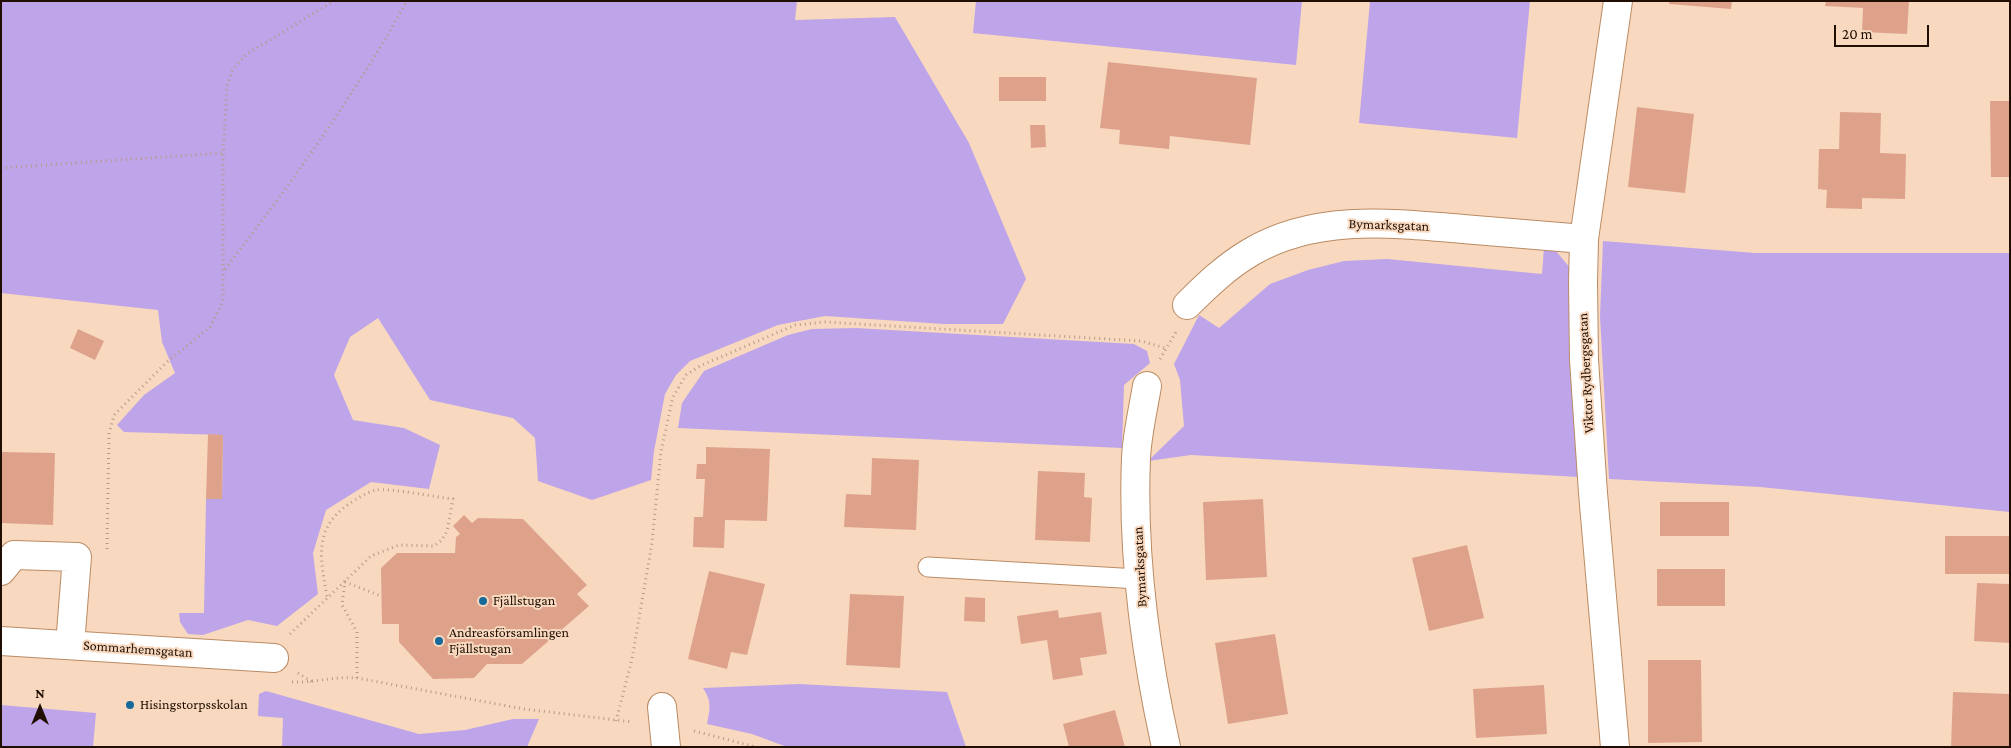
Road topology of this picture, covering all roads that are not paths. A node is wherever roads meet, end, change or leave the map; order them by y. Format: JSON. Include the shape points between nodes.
{"nodes":[{"id":1,"x":1618,"y":1,"type":"edge"},
{"id":2,"x":1584,"y":239,"type":"junction"},
{"id":3,"x":1187,"y":305,"type":"road end"},
{"id":4,"x":1147,"y":386,"type":"road end"},
{"id":5,"x":928,"y":567,"type":"dead end"},
{"id":6,"x":1,"y":571,"type":"edge"},
{"id":7,"x":1138,"y":579,"type":"junction"},
{"id":8,"x":1,"y":641,"type":"edge"},
{"id":9,"x":70,"y":645,"type":"junction"},
{"id":10,"x":278,"y":670,"type":"road end"},
{"id":11,"x":1166,"y":747,"type":"edge"},
{"id":12,"x":1615,"y":747,"type":"edge"}],
"edges":[{"from":1,"to":2,"type":"street","name":"Viktor Rydbergsgatan"},
{"from":2,"to":3,"type":"street","name":"Bymarksgatan","via":[[1389,222],[1342,224],[1298,232],[1252,251],[1216,276]]},
{"from":2,"to":12,"type":"street","name":"Viktor Rydbergsgatan","via":[[1584,360]]},
{"from":4,"to":7,"type":"street","name":"Bymarksgatan","via":[[1136,457]]},
{"from":5,"to":7,"type":"lane"},
{"from":6,"to":9,"type":"street","via":[[14,555],[77,557]]},
{"from":7,"to":11,"type":"street","name":"Bymarksgatan","via":[[1153,689]]},
{"from":8,"to":9,"type":"street","name":"Sommarhemsgatan"},
{"from":9,"to":10,"type":"street","name":"Sommarhemsgatan"}]}
